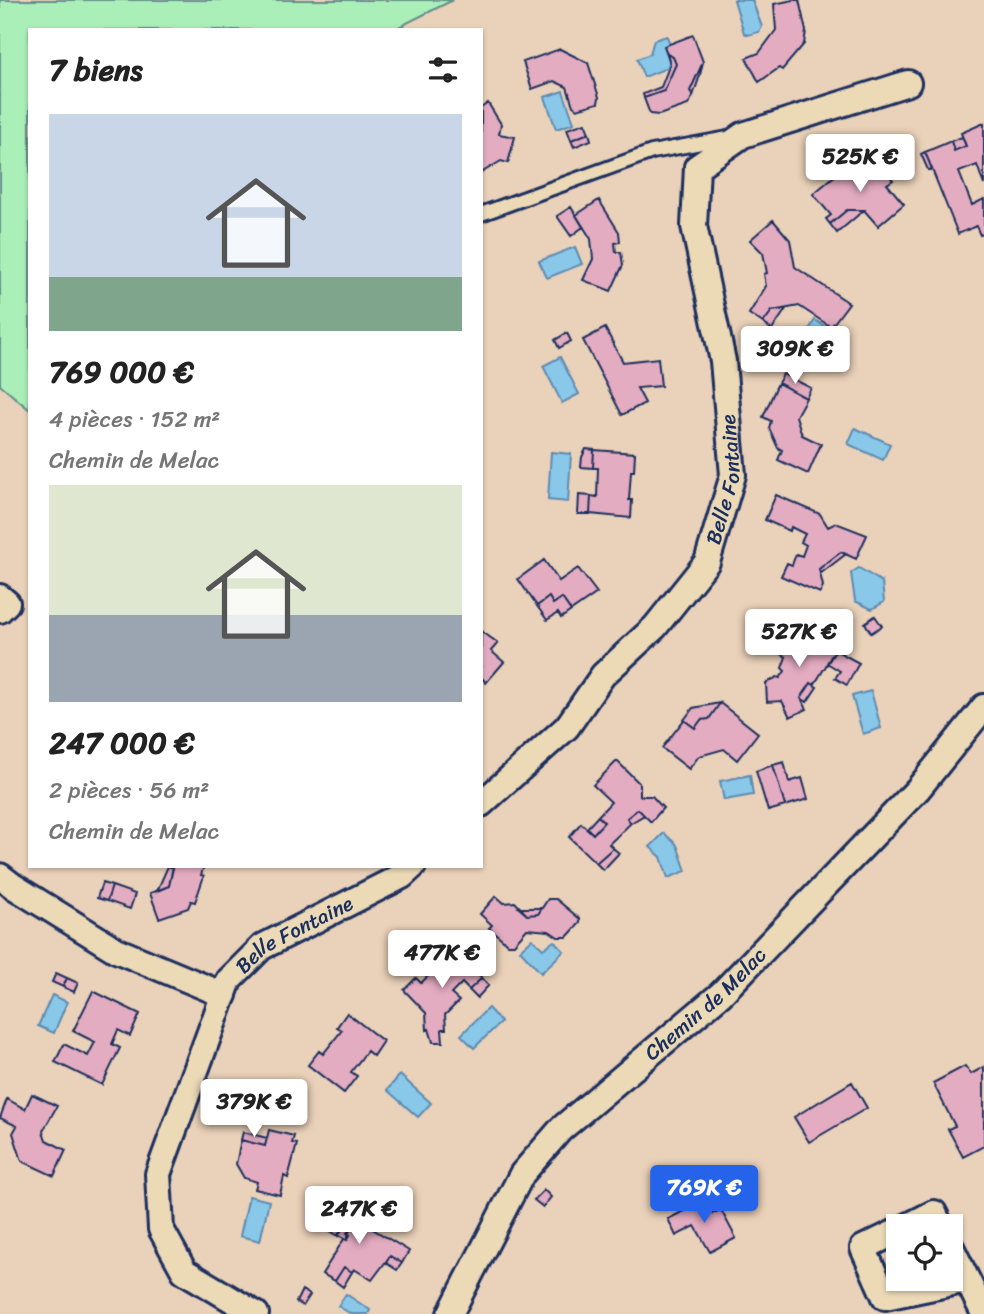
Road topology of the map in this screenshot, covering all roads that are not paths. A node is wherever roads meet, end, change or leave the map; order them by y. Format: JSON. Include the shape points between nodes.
{"nodes":[{"id":1,"x":908,"y":83,"type":"dead end"},
{"id":2,"x":743,"y":135,"type":"junction"},
{"id":3,"x":483,"y":213,"type":"edge"},
{"id":4,"x":0,"y":597,"type":"edge"},
{"id":5,"x":0,"y":610,"type":"edge"},
{"id":6,"x":984,"y":707,"type":"edge"},
{"id":7,"x":483,"y":802,"type":"edge"},
{"id":8,"x":410,"y":868,"type":"edge"},
{"id":9,"x":0,"y":876,"type":"edge"},
{"id":10,"x":224,"y":995,"type":"junction"},
{"id":11,"x":886,"y":1237,"type":"edge"},
{"id":12,"x":963,"y":1270,"type":"edge"},
{"id":13,"x":968,"y":1280,"type":"junction"},
{"id":14,"x":963,"y":1281,"type":"edge"},
{"id":15,"x":915,"y":1291,"type":"edge"},
{"id":16,"x":256,"y":1314,"type":"edge"},
{"id":17,"x":450,"y":1314,"type":"edge"},
{"id":18,"x":984,"y":1314,"type":"edge"}],
"edges":[{"from":1,"to":2,"type":"street","name":"Belle Fontaine"},
{"from":2,"to":3,"type":"lane","via":[[652,152]]},
{"from":2,"to":7,"type":"street","name":"Belle Fontaine","via":[[697,167],[694,226],[723,361],[733,475],[707,562],[655,627],[603,675],[567,727]]},
{"from":4,"to":5,"type":"street","via":[[7,603]]},
{"from":6,"to":17,"type":"street","name":"Chemin de Melac","via":[[918,789],[721,994],[561,1129],[522,1174]]},
{"from":8,"to":10,"type":"street","name":"Belle Fontaine","via":[[262,947],[229,980]]},
{"from":9,"to":10,"type":"street","via":[[116,950]]},
{"from":10,"to":16,"type":"street","name":"Belle Fontaine","via":[[158,1174],[161,1229],[184,1271]]},
{"from":11,"to":15,"type":"street","via":[[863,1248],[886,1297]]},
{"from":12,"to":13,"type":"street"},
{"from":13,"to":14,"type":"street"},
{"from":13,"to":18,"type":"street"}]}
